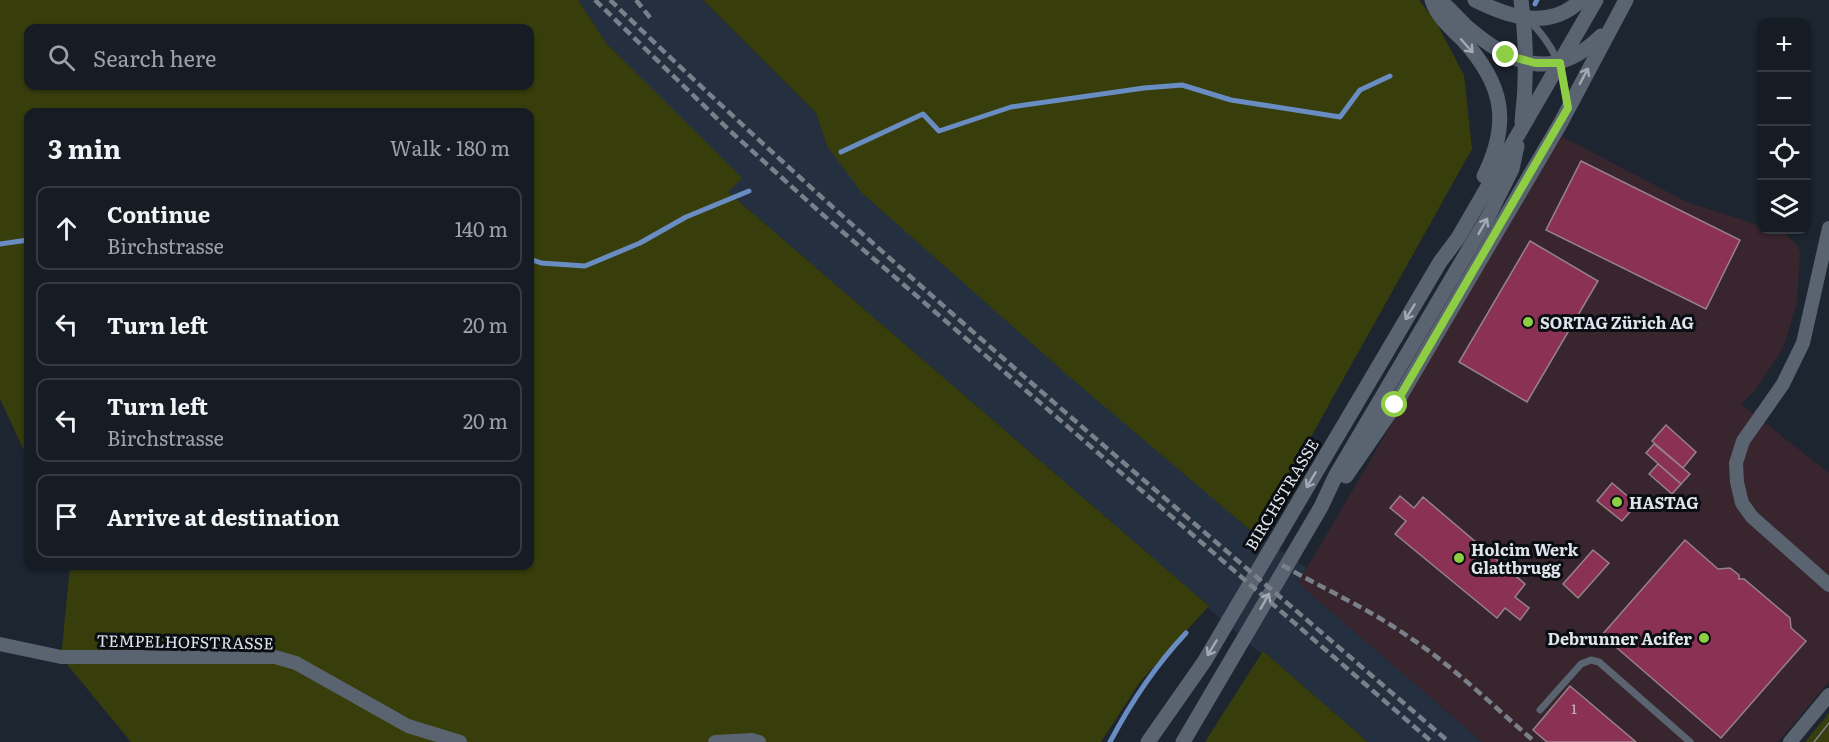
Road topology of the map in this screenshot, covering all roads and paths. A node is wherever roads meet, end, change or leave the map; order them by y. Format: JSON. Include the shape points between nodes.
{"nodes":[{"id":1,"x":1432,"y":0,"type":"edge"},
{"id":2,"x":1439,"y":0,"type":"edge"},
{"id":3,"x":1475,"y":0,"type":"edge"},
{"id":4,"x":1521,"y":0,"type":"edge"},
{"id":5,"x":1581,"y":0,"type":"edge"},
{"id":6,"x":1596,"y":0,"type":"edge"},
{"id":7,"x":1626,"y":0,"type":"edge"},
{"id":8,"x":1527,"y":18,"type":"junction"},
{"id":9,"x":1610,"y":28,"type":"junction"},
{"id":10,"x":1560,"y":63,"type":"junction"},
{"id":11,"x":1568,"y":108,"type":"junction"},
{"id":12,"x":1829,"y":228,"type":"edge"},
{"id":13,"x":1440,"y":261,"type":"junction"},
{"id":14,"x":1321,"y":507,"type":"junction"},
{"id":15,"x":1829,"y":585,"type":"edge"},
{"id":16,"x":0,"y":644,"type":"edge"},
{"id":17,"x":1829,"y":695,"type":"edge"},
{"id":18,"x":1540,"y":710,"type":"dead end"},
{"id":19,"x":460,"y":742,"type":"edge"},
{"id":20,"x":715,"y":742,"type":"edge"},
{"id":21,"x":759,"y":742,"type":"edge"},
{"id":22,"x":1148,"y":742,"type":"edge"},
{"id":23,"x":1183,"y":742,"type":"edge"},
{"id":24,"x":1690,"y":742,"type":"edge"},
{"id":25,"x":1790,"y":742,"type":"edge"}],
"edges":[{"from":1,"to":13,"type":"main road","name":"BIRCHSTRASSE","one_way":true,"via":[[1436,11],[1487,71],[1501,114],[1492,160]]},
{"from":2,"to":10,"type":"main road","via":[[1473,32],[1506,55],[1535,63]]},
{"from":3,"to":8,"type":"main road","via":[[1506,14]]},
{"from":14,"to":4,"type":"main road","one_way":true,"via":[[1512,169],[1526,85],[1527,39]]},
{"from":5,"to":8,"type":"main road","via":[[1560,14],[1544,19]]},
{"from":6,"to":10,"type":"main road","name":"BIRCHSTRASSE"},
{"from":7,"to":9,"type":"main road"},
{"from":8,"to":10,"type":"lane","via":[[1553,48]]},
{"from":9,"to":10,"type":"main road","via":[[1581,54]]},
{"from":11,"to":9,"type":"main road","one_way":true},
{"from":10,"to":11,"type":"lane"},
{"from":10,"to":13,"type":"main road","name":"BIRCHSTRASSE","via":[[1458,238]]},
{"from":11,"to":14,"type":"main road","via":[[1395,405]]},
{"from":12,"to":15,"type":"street","via":[[1803,343],[1783,384],[1743,441],[1736,463],[1742,503],[1752,517]]},
{"from":13,"to":22,"type":"main road","name":"BIRCHSTRASSE","one_way":true,"via":[[1204,662]]},
{"from":23,"to":14,"type":"main road","one_way":true},
{"from":16,"to":19,"type":"street","name":"TEMPELHOFSTRASSE","via":[[61,657],[275,657],[296,663],[408,726]]},
{"from":17,"to":25,"type":"street"},
{"from":18,"to":24,"type":"lane","via":[[1581,664],[1591,660],[1599,662]]},
{"from":20,"to":21,"type":"street"}]}
